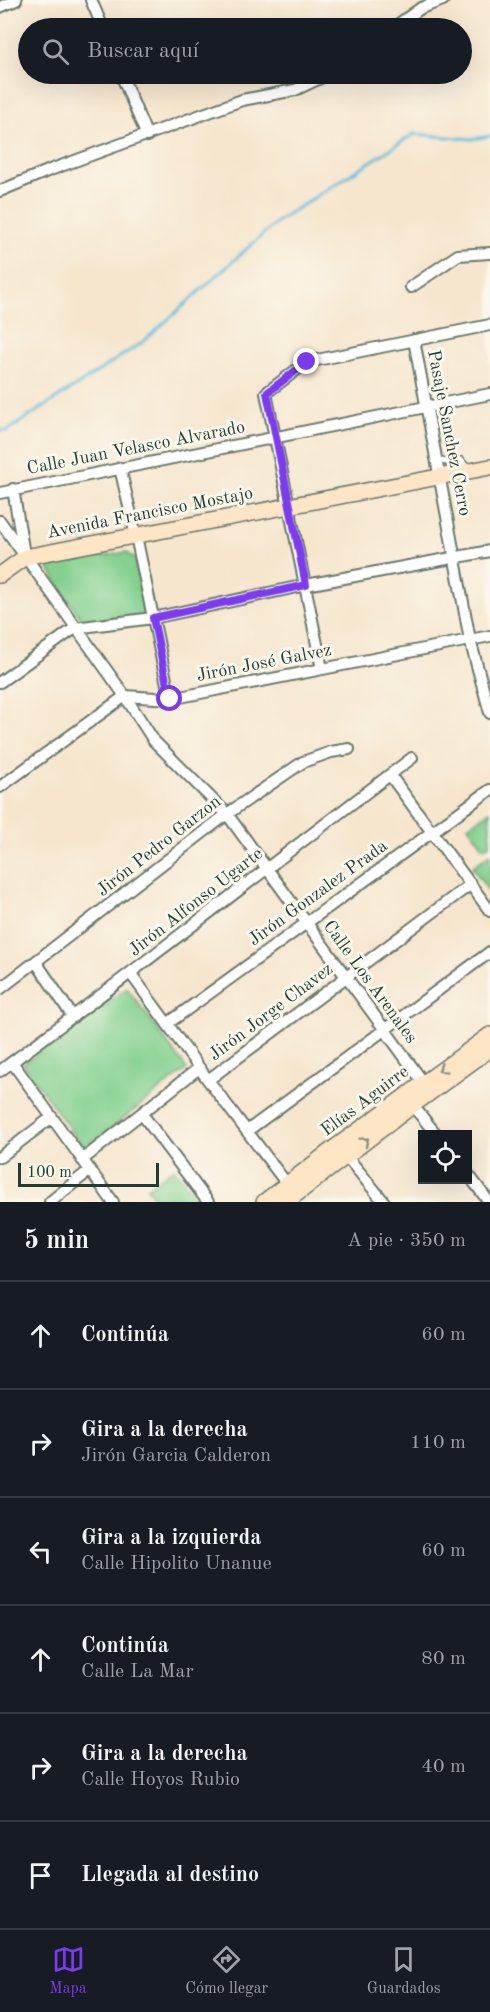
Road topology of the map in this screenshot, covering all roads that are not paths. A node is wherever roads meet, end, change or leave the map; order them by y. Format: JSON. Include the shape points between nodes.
{"nodes":[{"id":1,"x":16,"y":0,"type":"edge"},
{"id":2,"x":91,"y":0,"type":"edge"},
{"id":3,"x":443,"y":0,"type":"edge"},
{"id":4,"x":0,"y":7,"type":"edge"},
{"id":5,"x":99,"y":18,"type":"edge"},
{"id":6,"x":407,"y":18,"type":"edge"},
{"id":7,"x":125,"y":84,"type":"edge"},
{"id":8,"x":307,"y":84,"type":"edge"},
{"id":9,"x":147,"y":136,"type":"junction"},
{"id":10,"x":0,"y":191,"type":"edge"},
{"id":11,"x":490,"y":253,"type":"edge"},
{"id":12,"x":411,"y":287,"type":"dead end"},
{"id":13,"x":490,"y":324,"type":"edge"},
{"id":14,"x":414,"y":340,"type":"junction"},
{"id":15,"x":490,"y":394,"type":"edge"},
{"id":16,"x":427,"y":406,"type":"junction"},
{"id":17,"x":274,"y":438,"type":"junction"},
{"id":18,"x":437,"y":459,"type":"junction"},
{"id":19,"x":490,"y":467,"type":"edge"},
{"id":20,"x":120,"y":468,"type":"junction"},
{"id":21,"x":470,"y":471,"type":"junction"},
{"id":22,"x":440,"y":477,"type":"junction"},
{"id":23,"x":13,"y":489,"type":"junction"},
{"id":24,"x":0,"y":493,"type":"edge"},
{"id":25,"x":290,"y":506,"type":"junction"},
{"id":26,"x":0,"y":521,"type":"edge"},
{"id":27,"x":136,"y":536,"type":"junction"},
{"id":28,"x":490,"y":551,"type":"edge"},
{"id":29,"x":25,"y":557,"type":"junction"},
{"id":30,"x":456,"y":557,"type":"junction"},
{"id":31,"x":0,"y":575,"type":"edge"},
{"id":32,"x":306,"y":585,"type":"junction"},
{"id":33,"x":153,"y":618,"type":"junction"},
{"id":34,"x":75,"y":628,"type":"junction"},
{"id":35,"x":490,"y":636,"type":"edge"},
{"id":36,"x":470,"y":640,"type":"junction"},
{"id":37,"x":322,"y":669,"type":"junction"},
{"id":38,"x":0,"y":682,"type":"edge"},
{"id":39,"x":125,"y":696,"type":"junction"},
{"id":40,"x":170,"y":699,"type":"junction"},
{"id":41,"x":490,"y":713,"type":"edge"},
{"id":42,"x":349,"y":749,"type":"dead end"},
{"id":43,"x":412,"y":758,"type":"dead end"},
{"id":44,"x":390,"y":775,"type":"junction"},
{"id":45,"x":0,"y":787,"type":"edge"},
{"id":46,"x":490,"y":790,"type":"edge"},
{"id":47,"x":227,"y":814,"type":"junction"},
{"id":48,"x":432,"y":831,"type":"junction"},
{"id":49,"x":267,"y":868,"type":"junction"},
{"id":50,"x":471,"y":884,"type":"junction"},
{"id":51,"x":490,"y":911,"type":"edge"},
{"id":52,"x":306,"y":922,"type":"junction"},
{"id":53,"x":490,"y":952,"type":"edge"},
{"id":54,"x":36,"y":962,"type":"junction"},
{"id":55,"x":131,"y":974,"type":"junction"},
{"id":56,"x":346,"y":977,"type":"junction"},
{"id":57,"x":0,"y":989,"type":"edge"},
{"id":58,"x":73,"y":1017,"type":"junction"},
{"id":59,"x":167,"y":1023,"type":"junction"},
{"id":60,"x":385,"y":1029,"type":"junction"},
{"id":61,"x":489,"y":1040,"type":"edge"},
{"id":62,"x":12,"y":1062,"type":"junction"},
{"id":63,"x":199,"y":1068,"type":"junction"},
{"id":64,"x":0,"y":1071,"type":"edge"},
{"id":65,"x":208,"y":1080,"type":"junction"},
{"id":66,"x":423,"y":1082,"type":"junction"},
{"id":67,"x":409,"y":1100,"type":"junction"},
{"id":68,"x":142,"y":1114,"type":"junction"},
{"id":69,"x":52,"y":1117,"type":"junction"},
{"id":70,"x":433,"y":1130,"type":"edge"},
{"id":71,"x":247,"y":1131,"type":"junction"},
{"id":72,"x":342,"y":1150,"type":"junction"},
{"id":73,"x":0,"y":1157,"type":"edge"},
{"id":74,"x":82,"y":1160,"type":"junction"},
{"id":75,"x":90,"y":1170,"type":"junction"},
{"id":76,"x":472,"y":1179,"type":"edge"},
{"id":77,"x":287,"y":1184,"type":"junction"},
{"id":78,"x":276,"y":1200,"type":"edge"},
{"id":79,"x":50,"y":1202,"type":"edge"},
{"id":80,"x":113,"y":1202,"type":"edge"},
{"id":81,"x":208,"y":1202,"type":"edge"},
{"id":82,"x":384,"y":1202,"type":"edge"},
{"id":83,"x":489,"y":1202,"type":"edge"}],
"edges":[{"from":1,"to":4,"type":"street"},
{"from":2,"to":5,"type":"street"},
{"from":3,"to":6,"type":"street"},
{"from":7,"to":9,"type":"street"},
{"from":8,"to":9,"type":"street","via":[[243,100]]},
{"from":9,"to":10,"type":"street"},
{"from":11,"to":12,"type":"street","via":[[458,255]]},
{"from":13,"to":14,"type":"street"},
{"from":14,"to":16,"type":"street","name":"Pasaje Sanchez Cerro"},
{"from":14,"to":17,"type":"street","via":[[307,362],[267,393]]},
{"from":15,"to":16,"type":"street","name":"Calle Juan Velasco Alvarado"},
{"from":16,"to":17,"type":"street","name":"Calle Juan Velasco Alvarado"},
{"from":16,"to":18,"type":"street","name":"Pasaje Sanchez Cerro"},
{"from":17,"to":20,"type":"street","name":"Calle Juan Velasco Alvarado"},
{"from":17,"to":25,"type":"street"},
{"from":18,"to":21,"type":"lane","via":[[461,460]]},
{"from":18,"to":22,"type":"street","name":"Pasaje Sanchez Cerro"},
{"from":19,"to":21,"type":"street","name":"Avenida Francisco Mostajo"},
{"from":20,"to":23,"type":"street","name":"Calle Juan Velasco Alvarado"},
{"from":20,"to":27,"type":"street"},
{"from":21,"to":22,"type":"street","name":"Avenida Francisco Mostajo"},
{"from":22,"to":25,"type":"street","name":"Avenida Francisco Mostajo"},
{"from":22,"to":30,"type":"street","name":"Pasaje Sanchez Cerro"},
{"from":23,"to":24,"type":"street","name":"Calle Juan Velasco Alvarado"},
{"from":23,"to":29,"type":"street"},
{"from":25,"to":27,"type":"street","name":"Avenida Francisco Mostajo"},
{"from":25,"to":32,"type":"street"},
{"from":26,"to":29,"type":"street","name":"Calle Los Arenales"},
{"from":27,"to":29,"type":"street","name":"Avenida Francisco Mostajo"},
{"from":27,"to":33,"type":"street"},
{"from":28,"to":30,"type":"street"},
{"from":29,"to":31,"type":"street","name":"Avenida Francisco Mostajo"},
{"from":29,"to":34,"type":"street","name":"Calle Los Arenales"},
{"from":30,"to":32,"type":"street"},
{"from":30,"to":36,"type":"street","name":"Pasaje Sanchez Cerro"},
{"from":32,"to":33,"type":"street"},
{"from":32,"to":37,"type":"street"},
{"from":33,"to":34,"type":"street"},
{"from":33,"to":40,"type":"street"},
{"from":34,"to":38,"type":"street"},
{"from":34,"to":39,"type":"street","name":"Calle Los Arenales"},
{"from":35,"to":36,"type":"street","name":"Jirón José Galvez"},
{"from":36,"to":37,"type":"street","name":"Jirón José Galvez"},
{"from":36,"to":41,"type":"street","name":"Pasaje Sanchez Cerro"},
{"from":37,"to":40,"type":"street","name":"Jirón José Galvez"},
{"from":39,"to":40,"type":"street","name":"Jirón José Galvez"},
{"from":39,"to":45,"type":"street"},
{"from":39,"to":47,"type":"street","name":"Calle Los Arenales","via":[[154,741]]},
{"from":42,"to":47,"type":"street","name":"Jirón Pedro Garzon","via":[[303,762]]},
{"from":43,"to":44,"type":"street","name":"Jirón Alfonso Ugarte"},
{"from":44,"to":48,"type":"street"},
{"from":44,"to":49,"type":"street","name":"Jirón Alfonso Ugarte"},
{"from":46,"to":48,"type":"street","name":"Jirón Gonzalez Prada"},
{"from":47,"to":49,"type":"street","name":"Calle Los Arenales"},
{"from":47,"to":54,"type":"street","name":"Jirón Pedro Garzon"},
{"from":48,"to":50,"type":"street"},
{"from":48,"to":52,"type":"street","name":"Jirón Gonzalez Prada"},
{"from":49,"to":52,"type":"street","name":"Calle Los Arenales"},
{"from":49,"to":55,"type":"street","name":"Jirón Alfonso Ugarte"},
{"from":50,"to":51,"type":"street"},
{"from":50,"to":56,"type":"street","name":"Jirón Jorge Chavez"},
{"from":52,"to":56,"type":"street","name":"Calle Los Arenales"},
{"from":52,"to":59,"type":"street","name":"Jirón Gonzalez Prada"},
{"from":53,"to":60,"type":"street"},
{"from":54,"to":57,"type":"street","name":"Jirón Pedro Garzon"},
{"from":54,"to":58,"type":"street"},
{"from":55,"to":58,"type":"street","name":"Jirón Alfonso Ugarte"},
{"from":55,"to":59,"type":"street"},
{"from":56,"to":60,"type":"street","name":"Calle Los Arenales"},
{"from":56,"to":65,"type":"street","name":"Jirón Jorge Chavez"},
{"from":58,"to":62,"type":"street","name":"Jirón Alfonso Ugarte"},
{"from":59,"to":63,"type":"street"},
{"from":60,"to":66,"type":"street","name":"Calle Los Arenales"},
{"from":60,"to":71,"type":"street"},
{"from":61,"to":66,"type":"street","name":"Elías Aguirre","one_way":true},
{"from":61,"to":67,"type":"street","name":"Elías Aguirre"},
{"from":62,"to":64,"type":"street","name":"Jirón Alfonso Ugarte"},
{"from":62,"to":69,"type":"street"},
{"from":63,"to":65,"type":"street"},
{"from":63,"to":68,"type":"street","name":"Jirón Jorge Chavez"},
{"from":65,"to":71,"type":"street"},
{"from":66,"to":67,"type":"street","name":"Elías Aguirre"},
{"from":67,"to":70,"type":"street"},
{"from":67,"to":72,"type":"street","name":"Elías Aguirre"},
{"from":68,"to":74,"type":"street","name":"Jirón Jorge Chavez"},
{"from":68,"to":81,"type":"street"},
{"from":69,"to":73,"type":"street"},
{"from":69,"to":74,"type":"street"},
{"from":71,"to":77,"type":"street"},
{"from":72,"to":77,"type":"street","name":"Elías Aguirre"},
{"from":72,"to":78,"type":"street","name":"Elías Aguirre"},
{"from":72,"to":82,"type":"street"},
{"from":74,"to":75,"type":"street"},
{"from":75,"to":79,"type":"street"},
{"from":75,"to":80,"type":"street"},
{"from":76,"to":83,"type":"street"},
{"from":77,"to":78,"type":"street","name":"Elías Aguirre"}]}
